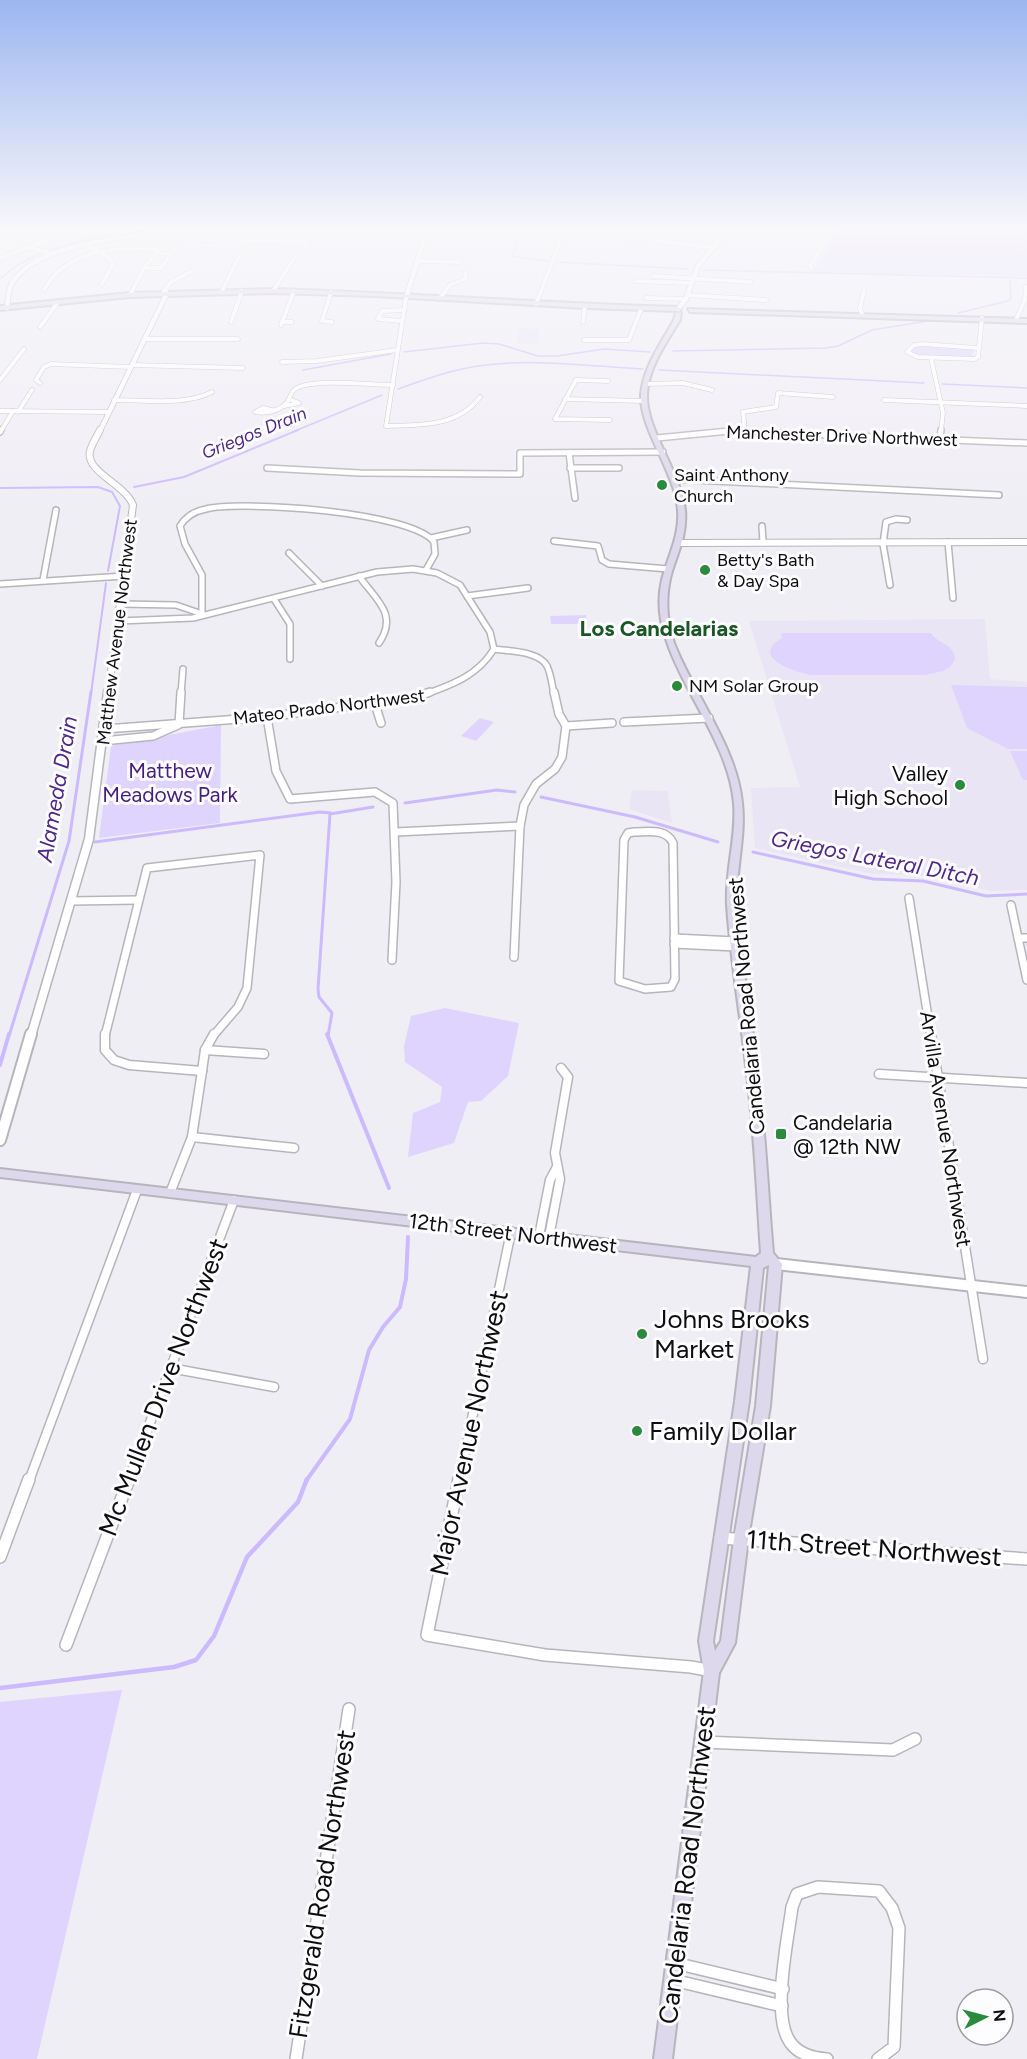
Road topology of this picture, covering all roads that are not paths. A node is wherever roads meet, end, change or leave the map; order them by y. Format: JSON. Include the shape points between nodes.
{"nodes":[{"id":1,"x":151,"y":325,"type":"edge"},
{"id":2,"x":401,"y":325,"type":"edge"},
{"id":3,"x":635,"y":325,"type":"edge"},
{"id":4,"x":672,"y":325,"type":"edge"},
{"id":5,"x":981,"y":325,"type":"edge"},
{"id":6,"x":145,"y":339,"type":"junction"},
{"id":7,"x":238,"y":339,"type":"dead end"},
{"id":8,"x":584,"y":340,"type":"dead end"},
{"id":9,"x":978,"y":348,"type":"junction"},
{"id":10,"x":24,"y":349,"type":"dead end"},
{"id":11,"x":397,"y":350,"type":"junction"},
{"id":12,"x":931,"y":358,"type":"junction"},
{"id":13,"x":282,"y":362,"type":"dead end"},
{"id":14,"x":131,"y":366,"type":"junction"},
{"id":15,"x":243,"y":368,"type":"dead end"},
{"id":16,"x":0,"y":380,"type":"edge"},
{"id":17,"x":608,"y":381,"type":"dead end"},
{"id":18,"x":40,"y":383,"type":"dead end"},
{"id":19,"x":646,"y":384,"type":"junction"},
{"id":20,"x":393,"y":385,"type":"junction"},
{"id":21,"x":32,"y":390,"type":"dead end"},
{"id":22,"x":712,"y":390,"type":"dead end"},
{"id":23,"x":212,"y":392,"type":"dead end"},
{"id":24,"x":480,"y":397,"type":"dead end"},
{"id":25,"x":833,"y":397,"type":"dead end"},
{"id":26,"x":289,"y":399,"type":"junction"},
{"id":27,"x":565,"y":399,"type":"junction"},
{"id":28,"x":114,"y":400,"type":"junction"},
{"id":29,"x":644,"y":400,"type":"junction"},
{"id":30,"x":884,"y":400,"type":"dead end"},
{"id":31,"x":940,"y":403,"type":"junction"},
{"id":32,"x":284,"y":406,"type":"junction"},
{"id":33,"x":1027,"y":406,"type":"edge"},
{"id":34,"x":272,"y":410,"type":"dead end"},
{"id":35,"x":0,"y":411,"type":"edge"},
{"id":36,"x":15,"y":411,"type":"junction"},
{"id":37,"x":108,"y":412,"type":"junction"},
{"id":38,"x":610,"y":420,"type":"dead end"},
{"id":39,"x":745,"y":431,"type":"junction"},
{"id":40,"x":0,"y":432,"type":"edge"},
{"id":41,"x":657,"y":438,"type":"junction"},
{"id":42,"x":940,"y":438,"type":"junction"},
{"id":43,"x":1027,"y":443,"type":"edge"},
{"id":44,"x":663,"y":452,"type":"junction"},
{"id":45,"x":569,"y":453,"type":"junction"},
{"id":46,"x":267,"y":468,"type":"dead end"},
{"id":47,"x":570,"y":468,"type":"junction"},
{"id":48,"x":620,"y":468,"type":"dead end"},
{"id":49,"x":674,"y":479,"type":"junction"},
{"id":50,"x":999,"y":495,"type":"dead end"},
{"id":51,"x":575,"y":498,"type":"dead end"},
{"id":52,"x":56,"y":510,"type":"dead end"},
{"id":53,"x":907,"y":520,"type":"dead end"},
{"id":54,"x":762,"y":526,"type":"dead end"},
{"id":55,"x":466,"y":530,"type":"dead end"},
{"id":56,"x":431,"y":538,"type":"junction"},
{"id":57,"x":554,"y":541,"type":"dead end"},
{"id":58,"x":763,"y":542,"type":"junction"},
{"id":59,"x":885,"y":542,"type":"junction"},
{"id":60,"x":948,"y":542,"type":"junction"},
{"id":61,"x":1027,"y":542,"type":"edge"},
{"id":62,"x":679,"y":543,"type":"junction"},
{"id":63,"x":289,"y":554,"type":"dead end"},
{"id":64,"x":669,"y":567,"type":"junction"},
{"id":65,"x":426,"y":570,"type":"junction"},
{"id":66,"x":124,"y":576,"type":"junction"},
{"id":67,"x":359,"y":576,"type":"junction"},
{"id":68,"x":42,"y":580,"type":"junction"},
{"id":69,"x":0,"y":585,"type":"edge"},
{"id":70,"x":890,"y":585,"type":"dead end"},
{"id":71,"x":322,"y":586,"type":"junction"},
{"id":72,"x":528,"y":588,"type":"dead end"},
{"id":73,"x":468,"y":596,"type":"junction"},
{"id":74,"x":953,"y":598,"type":"dead end"},
{"id":75,"x":274,"y":599,"type":"junction"},
{"id":76,"x":121,"y":604,"type":"junction"},
{"id":77,"x":202,"y":614,"type":"junction"},
{"id":78,"x":119,"y":621,"type":"junction"},
{"id":79,"x":379,"y":643,"type":"dead end"},
{"id":80,"x":494,"y":649,"type":"junction"},
{"id":81,"x":290,"y":659,"type":"dead end"},
{"id":82,"x":183,"y":669,"type":"dead end"},
{"id":83,"x":375,"y":704,"type":"junction"},
{"id":84,"x":267,"y":717,"type":"junction"},
{"id":85,"x":709,"y":718,"type":"junction"},
{"id":86,"x":624,"y":722,"type":"dead end"},
{"id":87,"x":381,"y":723,"type":"dead end"},
{"id":88,"x":612,"y":723,"type":"dead end"},
{"id":89,"x":179,"y":724,"type":"junction"},
{"id":90,"x":566,"y":726,"type":"junction"},
{"id":91,"x":105,"y":729,"type":"junction"},
{"id":92,"x":103,"y":741,"type":"junction"},
{"id":93,"x":520,"y":826,"type":"junction"},
{"id":94,"x":396,"y":832,"type":"junction"},
{"id":95,"x":909,"y":898,"type":"dead end"},
{"id":96,"x":138,"y":900,"type":"junction"},
{"id":97,"x":71,"y":901,"type":"junction"},
{"id":98,"x":1011,"y":905,"type":"dead end"},
{"id":99,"x":1018,"y":938,"type":"junction"},
{"id":100,"x":1027,"y":938,"type":"edge"},
{"id":101,"x":674,"y":941,"type":"junction"},
{"id":102,"x":736,"y":944,"type":"junction"},
{"id":103,"x":514,"y":957,"type":"dead end"},
{"id":104,"x":392,"y":960,"type":"dead end"},
{"id":105,"x":1027,"y":980,"type":"edge"},
{"id":106,"x":205,"y":1050,"type":"junction"},
{"id":107,"x":264,"y":1054,"type":"dead end"},
{"id":108,"x":561,"y":1068,"type":"dead end"},
{"id":109,"x":202,"y":1071,"type":"junction"},
{"id":110,"x":879,"y":1074,"type":"dead end"},
{"id":111,"x":938,"y":1078,"type":"junction"},
{"id":112,"x":1027,"y":1083,"type":"edge"},
{"id":113,"x":192,"y":1137,"type":"junction"},
{"id":114,"x":0,"y":1140,"type":"edge"},
{"id":115,"x":294,"y":1148,"type":"dead end"},
{"id":116,"x":0,"y":1173,"type":"edge"},
{"id":117,"x":137,"y":1190,"type":"junction"},
{"id":118,"x":170,"y":1193,"type":"junction"},
{"id":119,"x":234,"y":1200,"type":"junction"},
{"id":120,"x":511,"y":1232,"type":"junction"},
{"id":121,"x":544,"y":1237,"type":"junction"},
{"id":122,"x":767,"y":1261,"type":"junction"},
{"id":123,"x":971,"y":1286,"type":"junction"},
{"id":124,"x":1027,"y":1292,"type":"edge"},
{"id":125,"x":983,"y":1359,"type":"dead end"},
{"id":126,"x":170,"y":1368,"type":"junction"},
{"id":127,"x":274,"y":1387,"type":"dead end"},
{"id":128,"x":720,"y":1538,"type":"junction"},
{"id":129,"x":741,"y":1539,"type":"junction"},
{"id":130,"x":0,"y":1557,"type":"edge"},
{"id":131,"x":1027,"y":1558,"type":"edge"},
{"id":132,"x":66,"y":1645,"type":"dead end"},
{"id":133,"x":712,"y":1671,"type":"junction"},
{"id":134,"x":349,"y":1708,"type":"dead end"},
{"id":135,"x":915,"y":1739,"type":"dead end"},
{"id":136,"x":703,"y":1742,"type":"junction"},
{"id":137,"x":675,"y":1963,"type":"junction"},
{"id":138,"x":673,"y":1980,"type":"junction"},
{"id":139,"x":783,"y":1989,"type":"junction"},
{"id":140,"x":782,"y":2006,"type":"junction"},
{"id":141,"x":296,"y":2059,"type":"edge"},
{"id":142,"x":663,"y":2059,"type":"edge"},
{"id":143,"x":827,"y":2059,"type":"edge"},
{"id":144,"x":878,"y":2059,"type":"edge"}],
"edges":[{"from":1,"to":6,"type":"street","name":"Matthew Avenue Northwest"},
{"from":2,"to":11,"type":"street"},
{"from":3,"to":8,"type":"street","via":[[629,340]]},
{"from":4,"to":19,"type":"main road","name":"Candelaria Road Northwest"},
{"from":5,"to":9,"type":"street"},
{"from":6,"to":7,"type":"street"},
{"from":6,"to":14,"type":"street","name":"Matthew Avenue Northwest"},
{"from":9,"to":12,"type":"street","via":[[978,357],[974,359]]},
{"from":9,"to":12,"type":"street","via":[[923,344],[914,345],[907,352]]},
{"from":10,"to":16,"type":"street"},
{"from":11,"to":13,"type":"street","via":[[317,362]]},
{"from":11,"to":20,"type":"street"},
{"from":12,"to":31,"type":"street"},
{"from":14,"to":15,"type":"street"},
{"from":14,"to":18,"type":"street","via":[[51,364],[44,367],[36,380]]},
{"from":14,"to":28,"type":"street","name":"Matthew Avenue Northwest"},
{"from":17,"to":27,"type":"street","via":[[576,380]]},
{"from":19,"to":22,"type":"street","via":[[683,383]]},
{"from":19,"to":29,"type":"main road","name":"Candelaria Road Northwest"},
{"from":20,"to":24,"type":"street","via":[[386,426],[447,419],[466,412]]},
{"from":20,"to":26,"type":"street","via":[[310,384],[292,391]]},
{"from":21,"to":36,"type":"street"},
{"from":23,"to":28,"type":"street","via":[[180,400]]},
{"from":25,"to":39,"type":"street","via":[[778,393],[776,407],[743,412]]},
{"from":26,"to":32,"type":"street"},
{"from":26,"to":32,"type":"street","via":[[299,403]]},
{"from":27,"to":29,"type":"street"},
{"from":27,"to":38,"type":"street","via":[[555,419]]},
{"from":28,"to":37,"type":"street","name":"Matthew Avenue Northwest"},
{"from":29,"to":41,"type":"main road","name":"Candelaria Road Northwest"},
{"from":30,"to":31,"type":"street"},
{"from":31,"to":33,"type":"street"},
{"from":31,"to":42,"type":"street"},
{"from":32,"to":34,"type":"street"},
{"from":35,"to":36,"type":"street"},
{"from":36,"to":37,"type":"street"},
{"from":36,"to":40,"type":"street"},
{"from":37,"to":66,"type":"street","name":"Matthew Avenue Northwest","via":[[90,448],[89,459],[97,472],[132,499]]},
{"from":39,"to":41,"type":"street","name":"Manchester Drive Northwest"},
{"from":39,"to":42,"type":"street","name":"Manchester Drive Northwest"},
{"from":41,"to":44,"type":"main road","name":"Candelaria Road Northwest"},
{"from":42,"to":43,"type":"street","name":"Manchester Drive Northwest"},
{"from":44,"to":45,"type":"street"},
{"from":44,"to":49,"type":"main road","name":"Candelaria Road Northwest"},
{"from":45,"to":46,"type":"street","via":[[520,453],[520,474]]},
{"from":45,"to":47,"type":"street"},
{"from":47,"to":48,"type":"street"},
{"from":47,"to":51,"type":"street"},
{"from":49,"to":50,"type":"street"},
{"from":49,"to":62,"type":"main road","name":"Candelaria Road Northwest","via":[[681,502]]},
{"from":52,"to":68,"type":"street"},
{"from":53,"to":59,"type":"street","via":[[886,522]]},
{"from":54,"to":58,"type":"street"},
{"from":55,"to":56,"type":"street"},
{"from":56,"to":65,"type":"street","via":[[436,555]]},
{"from":56,"to":77,"type":"street","via":[[402,523],[376,518],[270,508],[208,508],[190,515],[180,526],[183,544],[201,571]]},
{"from":57,"to":64,"type":"street","via":[[598,546],[606,563]]},
{"from":58,"to":59,"type":"street"},
{"from":58,"to":62,"type":"street"},
{"from":59,"to":60,"type":"street"},
{"from":59,"to":70,"type":"street"},
{"from":60,"to":61,"type":"street"},
{"from":60,"to":74,"type":"street"},
{"from":62,"to":64,"type":"main road","name":"Candelaria Road Northwest"},
{"from":63,"to":71,"type":"street"},
{"from":64,"to":85,"type":"main road","name":"Candelaria Road Northwest","via":[[663,604],[665,625]]},
{"from":65,"to":67,"type":"street","via":[[390,570]]},
{"from":65,"to":73,"type":"street","via":[[455,581]]},
{"from":66,"to":68,"type":"street"},
{"from":66,"to":76,"type":"street","name":"Matthew Avenue Northwest"},
{"from":67,"to":71,"type":"street"},
{"from":67,"to":79,"type":"street","via":[[382,604],[389,620],[387,634]]},
{"from":68,"to":69,"type":"street"},
{"from":71,"to":75,"type":"street"},
{"from":72,"to":73,"type":"street"},
{"from":73,"to":80,"type":"street","via":[[490,632]]},
{"from":75,"to":77,"type":"street"},
{"from":75,"to":81,"type":"street","via":[[290,624]]},
{"from":76,"to":77,"type":"street","via":[[196,608]]},
{"from":76,"to":78,"type":"street","name":"Matthew Avenue Northwest"},
{"from":77,"to":78,"type":"street","via":[[193,618]]},
{"from":78,"to":91,"type":"street","name":"Matthew Avenue Northwest"},
{"from":80,"to":83,"type":"street","name":"Mateo Prado Northwest","via":[[485,664],[458,683],[422,696]]},
{"from":80,"to":90,"type":"street","via":[[541,659],[547,666],[559,714]]},
{"from":82,"to":89,"type":"street"},
{"from":83,"to":84,"type":"street","name":"Mateo Prado Northwest"},
{"from":83,"to":87,"type":"street"},
{"from":84,"to":89,"type":"street","name":"Mateo Prado Northwest"},
{"from":84,"to":94,"type":"street","via":[[281,788],[290,799],[375,792],[393,803]]},
{"from":85,"to":86,"type":"street"},
{"from":85,"to":102,"type":"main road","name":"Candelaria Road Northwest","via":[[727,758],[738,802],[733,876]]},
{"from":88,"to":90,"type":"street"},
{"from":89,"to":91,"type":"street","name":"Mateo Prado Northwest"},
{"from":89,"to":92,"type":"street","name":"Mateo Prado Northwest","via":[[153,736]]},
{"from":90,"to":93,"type":"street","via":[[562,757],[555,769],[536,784],[524,805]]},
{"from":91,"to":92,"type":"street","name":"Matthew Avenue Northwest"},
{"from":92,"to":97,"type":"street","name":"Matthew Avenue Northwest","via":[[89,839]]},
{"from":93,"to":94,"type":"street"},
{"from":93,"to":103,"type":"street"},
{"from":94,"to":104,"type":"street"},
{"from":95,"to":111,"type":"street","name":"Arvilla Avenue Northwest"},
{"from":96,"to":97,"type":"street"},
{"from":96,"to":106,"type":"street","via":[[147,868],[260,855],[244,1002],[210,1036]]},
{"from":96,"to":109,"type":"street","via":[[106,1028],[105,1050],[114,1060],[129,1065]]},
{"from":97,"to":114,"type":"street","name":"Matthew Avenue Northwest"},
{"from":98,"to":99,"type":"street"},
{"from":99,"to":100,"type":"street"},
{"from":99,"to":105,"type":"street"},
{"from":101,"to":101,"type":"street","via":[[672,837],[628,833],[624,840],[620,981],[636,988],[671,987],[675,979]]},
{"from":101,"to":102,"type":"street"},
{"from":102,"to":122,"type":"main road","name":"Candelaria Road Northwest","via":[[754,1084]]},
{"from":106,"to":107,"type":"street"},
{"from":106,"to":109,"type":"street"},
{"from":108,"to":121,"type":"street","via":[[568,1077],[555,1153],[560,1179]]},
{"from":109,"to":113,"type":"street"},
{"from":110,"to":111,"type":"street"},
{"from":111,"to":112,"type":"street"},
{"from":111,"to":123,"type":"street","name":"Arvilla Avenue Northwest"},
{"from":113,"to":115,"type":"street"},
{"from":113,"to":118,"type":"street"},
{"from":116,"to":117,"type":"main road","name":"12th Street Northwest"},
{"from":117,"to":118,"type":"main road","name":"12th Street Northwest"},
{"from":117,"to":130,"type":"street"},
{"from":118,"to":119,"type":"main road","name":"12th Street Northwest"},
{"from":119,"to":120,"type":"main road","name":"12th Street Northwest"},
{"from":119,"to":126,"type":"street","name":"Mc Mullen Drive Northwest"},
{"from":120,"to":121,"type":"main road","name":"12th Street Northwest"},
{"from":120,"to":133,"type":"street","name":"Major Avenue Northwest","via":[[427,1635],[545,1655]]},
{"from":121,"to":122,"type":"main road","name":"12th Street Northwest"},
{"from":122,"to":123,"type":"street","name":"12th Street Northwest"},
{"from":122,"to":128,"type":"main road","name":"Candelaria Road Northwest"},
{"from":122,"to":129,"type":"main road","name":"Candelaria Road Northwest","via":[[763,1406]]},
{"from":123,"to":124,"type":"street","name":"12th Street Northwest"},
{"from":123,"to":125,"type":"street","name":"Arvilla Avenue Northwest"},
{"from":126,"to":127,"type":"street"},
{"from":126,"to":132,"type":"street","name":"Mc Mullen Drive Northwest"},
{"from":128,"to":129,"type":"street","name":"11th Street Northwest"},
{"from":128,"to":133,"type":"main road","name":"Candelaria Road Northwest","via":[[706,1641]]},
{"from":129,"to":131,"type":"street","name":"11th Street Northwest"},
{"from":129,"to":133,"type":"main road","name":"Candelaria Road Northwest","via":[[728,1643]]},
{"from":133,"to":136,"type":"main road","name":"Candelaria Road Northwest"},
{"from":134,"to":141,"type":"street","name":"Fitzgerald Road Northwest"},
{"from":135,"to":136,"type":"street","via":[[893,1750]]},
{"from":136,"to":137,"type":"main road","name":"Candelaria Road Northwest"},
{"from":137,"to":138,"type":"main road","name":"Candelaria Road Northwest"},
{"from":137,"to":139,"type":"street"},
{"from":138,"to":140,"type":"street"},
{"from":138,"to":142,"type":"main road","name":"Candelaria Road Northwest"},
{"from":139,"to":140,"type":"street"},
{"from":139,"to":144,"type":"street","via":[[792,1907],[797,1894],[818,1887],[879,1891],[896,1913],[899,1928],[894,2047]]},
{"from":140,"to":143,"type":"street","via":[[786,2036],[800,2052]]}]}
